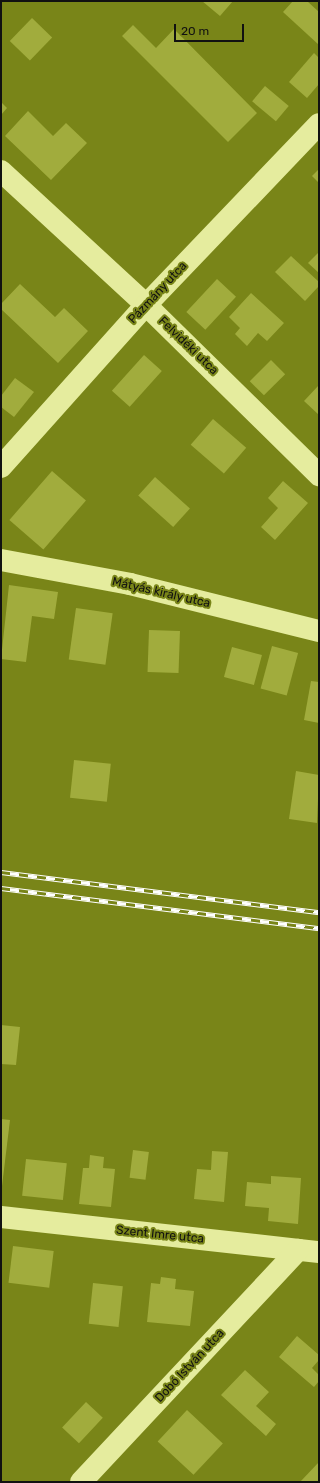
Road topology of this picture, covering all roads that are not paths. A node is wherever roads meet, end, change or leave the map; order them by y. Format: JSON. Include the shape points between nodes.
{"nodes":[{"id":1,"x":319,"y":124,"type":"edge"},
{"id":2,"x":1,"y":171,"type":"edge"},
{"id":3,"x":146,"y":305,"type":"junction"},
{"id":4,"x":1,"y":467,"type":"edge"},
{"id":5,"x":319,"y":475,"type":"edge"},
{"id":6,"x":1,"y":560,"type":"edge"},
{"id":7,"x":319,"y":631,"type":"edge"},
{"id":8,"x":1,"y":1217,"type":"edge"},
{"id":9,"x":309,"y":1251,"type":"edge"},
{"id":10,"x":81,"y":1482,"type":"edge"}],
"edges":[{"from":1,"to":3,"type":"street","name":"Pázmány utca"},
{"from":2,"to":3,"type":"street","name":"Felvidéki utca"},
{"from":3,"to":4,"type":"street","name":"Pázmány utca"},
{"from":3,"to":5,"type":"street","name":"Felvidéki utca"},
{"from":6,"to":7,"type":"street","name":"Mátyás király utca","via":[[130,584]]},
{"from":8,"to":9,"type":"street","name":"Szent Imre utca"},
{"from":9,"to":10,"type":"street","name":"Dobó István utca"}]}
